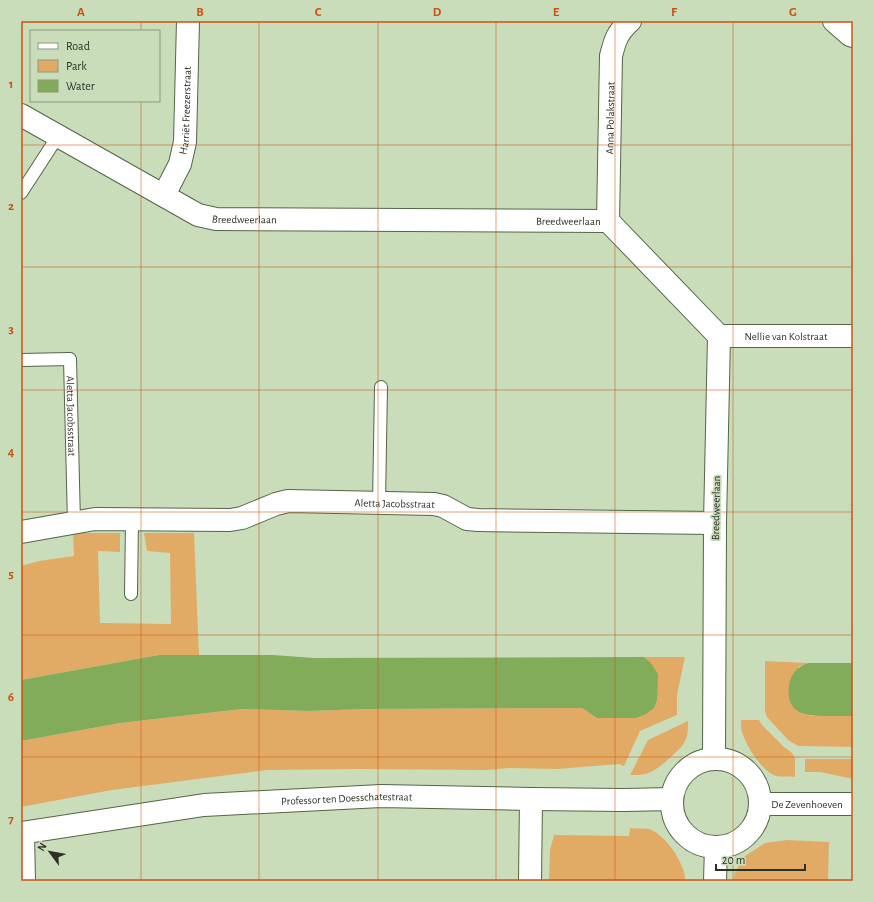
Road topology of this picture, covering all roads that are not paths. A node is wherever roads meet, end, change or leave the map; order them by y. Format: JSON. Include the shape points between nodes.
{"nodes":[{"id":1,"x":188,"y":21,"type":"edge"},
{"id":2,"x":630,"y":21,"type":"edge"},
{"id":3,"x":834,"y":21,"type":"edge"},
{"id":4,"x":853,"y":36,"type":"edge"},
{"id":5,"x":21,"y":115,"type":"edge"},
{"id":6,"x":58,"y":136,"type":"junction"},
{"id":7,"x":21,"y":193,"type":"edge"},
{"id":8,"x":164,"y":195,"type":"junction"},
{"id":9,"x":608,"y":221,"type":"junction"},
{"id":10,"x":719,"y":336,"type":"junction"},
{"id":11,"x":853,"y":336,"type":"edge"},
{"id":12,"x":21,"y":360,"type":"edge"},
{"id":13,"x":381,"y":387,"type":"dead end"},
{"id":14,"x":379,"y":503,"type":"junction"},
{"id":15,"x":132,"y":520,"type":"junction"},
{"id":16,"x":74,"y":523,"type":"junction"},
{"id":17,"x":715,"y":524,"type":"junction"},
{"id":18,"x":21,"y":532,"type":"edge"},
{"id":19,"x":131,"y":594,"type":"dead end"},
{"id":20,"x":714,"y":758,"type":"junction"},
{"id":21,"x":531,"y":799,"type":"junction"},
{"id":22,"x":672,"y":799,"type":"junction"},
{"id":23,"x":760,"y":804,"type":"junction"},
{"id":24,"x":853,"y":804,"type":"edge"},
{"id":25,"x":22,"y":833,"type":"edge"},
{"id":26,"x":716,"y":847,"type":"junction"},
{"id":27,"x":24,"y":881,"type":"edge"},
{"id":28,"x":530,"y":881,"type":"edge"},
{"id":29,"x":716,"y":881,"type":"edge"}],
"edges":[{"from":1,"to":8,"type":"street","name":"Harriët Freezerstraat","via":[[185,142],[180,164]]},
{"from":2,"to":9,"type":"street","name":"Anna Polakstraat","via":[[616,37],[611,56]]},
{"from":3,"to":4,"type":"street"},
{"from":5,"to":6,"type":"street","name":"Breedweerlaan"},
{"from":6,"to":7,"type":"lane"},
{"from":6,"to":8,"type":"street","name":"Breedweerlaan"},
{"from":8,"to":9,"type":"street","name":"Breedweerlaan","via":[[198,215],[216,219]]},
{"from":9,"to":10,"type":"street","name":"Breedweerlaan"},
{"from":10,"to":11,"type":"street","name":"Nellie van Kolstraat"},
{"from":10,"to":17,"type":"street","name":"Breedweerlaan"},
{"from":12,"to":16,"type":"lane","name":"Aletta Jacobsstraat","via":[[70,359]]},
{"from":13,"to":14,"type":"lane"},
{"from":14,"to":15,"type":"street","name":"Aletta Jacobsstraat","via":[[288,501],[230,520]]},
{"from":14,"to":17,"type":"street","name":"Aletta Jacobsstraat","via":[[434,504],[467,519],[478,520]]},
{"from":15,"to":16,"type":"street","name":"Aletta Jacobsstraat","via":[[95,519]]},
{"from":15,"to":19,"type":"lane"},
{"from":16,"to":18,"type":"street","name":"Aletta Jacobsstraat"},
{"from":17,"to":20,"type":"street","name":"Breedweerlaan"},
{"from":20,"to":22,"type":"street","via":[[698,762],[685,770],[676,784]]},
{"from":20,"to":23,"type":"street","via":[[732,761],[747,771],[758,786]]},
{"from":21,"to":22,"type":"street","name":"Professor ten Doesschatestraat"},
{"from":21,"to":25,"type":"street","name":"Professor ten Doesschatestraat","via":[[381,796],[204,805]]},
{"from":21,"to":28,"type":"street"},
{"from":22,"to":26,"type":"street","via":[[674,817],[683,833],[698,844]]},
{"from":23,"to":24,"type":"street","name":"De Zevenhoeven"},
{"from":23,"to":26,"type":"street","via":[[754,826],[738,842]]},
{"from":25,"to":27,"type":"street","name":"Professor ten Doesschatestraat"},
{"from":26,"to":29,"type":"street"}]}
